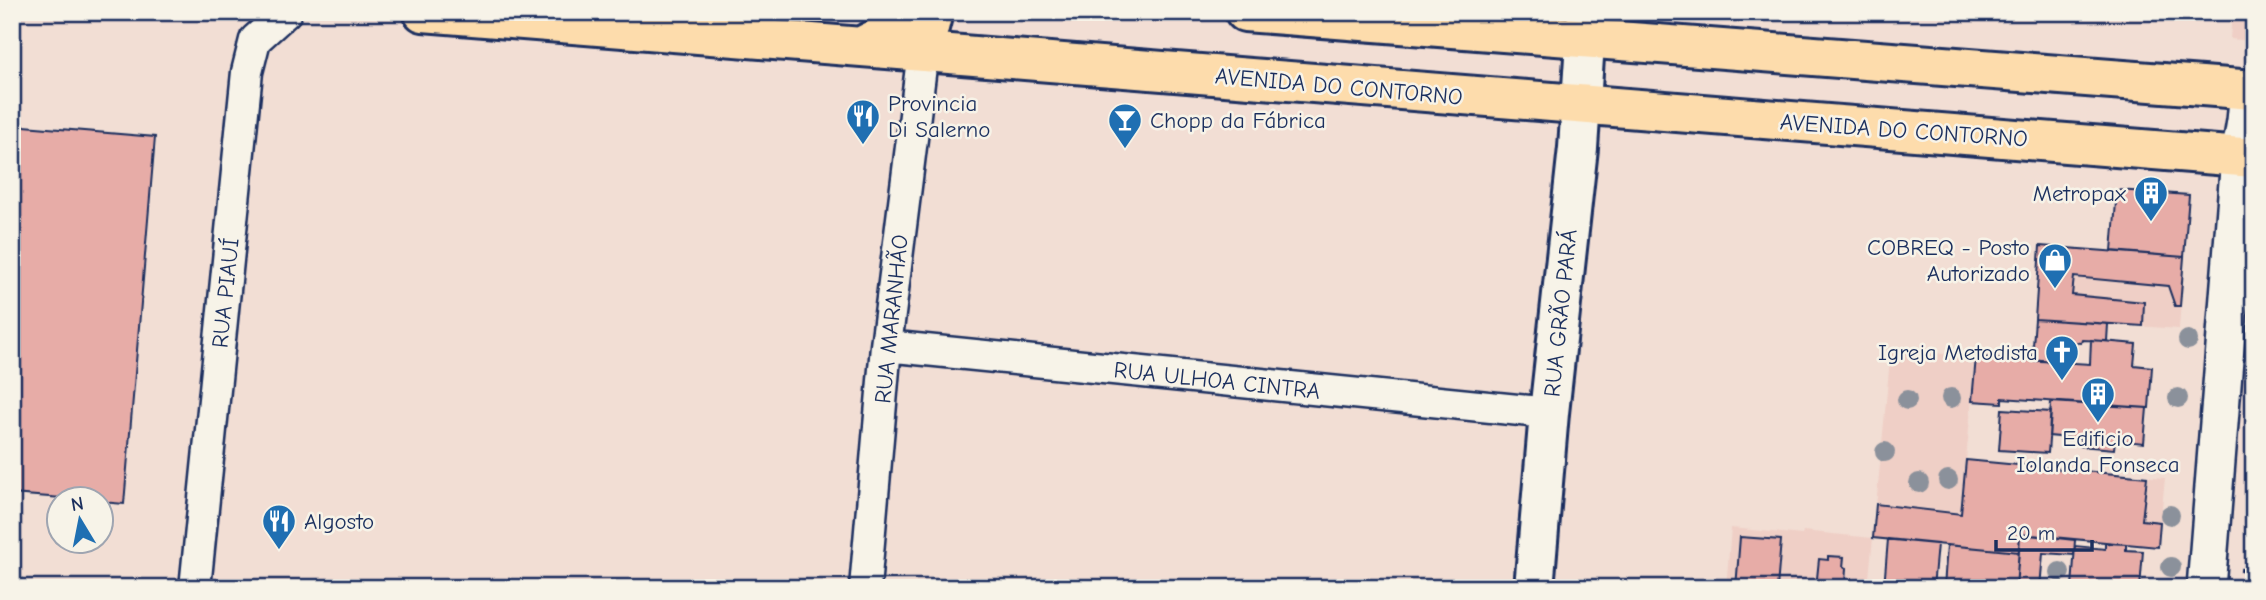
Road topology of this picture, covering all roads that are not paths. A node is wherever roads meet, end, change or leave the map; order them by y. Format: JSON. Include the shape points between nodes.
{"nodes":[{"id":1,"x":286,"y":12,"type":"edge"},
{"id":2,"x":423,"y":12,"type":"edge"},
{"id":3,"x":901,"y":12,"type":"edge"},
{"id":4,"x":933,"y":12,"type":"edge"},
{"id":5,"x":1245,"y":12,"type":"edge"},
{"id":6,"x":1586,"y":25,"type":"edge"},
{"id":7,"x":862,"y":46,"type":"junction"},
{"id":8,"x":923,"y":51,"type":"junction"},
{"id":9,"x":2251,"y":90,"type":"edge"},
{"id":10,"x":1581,"y":105,"type":"junction"},
{"id":11,"x":2247,"y":158,"type":"edge"},
{"id":12,"x":886,"y":346,"type":"junction"},
{"id":13,"x":1549,"y":413,"type":"junction"},
{"id":14,"x":195,"y":588,"type":"edge"},
{"id":15,"x":865,"y":588,"type":"edge"},
{"id":16,"x":1534,"y":588,"type":"edge"},
{"id":17,"x":2206,"y":588,"type":"edge"}],
"edges":[{"from":1,"to":14,"type":"street","name":"RUA PIAUÍ","via":[[255,40],[247,72]]},
{"from":2,"to":7,"type":"main road","name":"AVENIDA DO CONTORNO"},
{"from":3,"to":7,"type":"main road","via":[[892,31]]},
{"from":4,"to":8,"type":"main road"},
{"from":5,"to":6,"type":"main road"},
{"from":6,"to":9,"type":"main road"},
{"from":6,"to":10,"type":"main road","name":"RUA GRÃO PARÁ"},
{"from":7,"to":8,"type":"main road","name":"AVENIDA DO CONTORNO"},
{"from":8,"to":10,"type":"main road","name":"AVENIDA DO CONTORNO"},
{"from":8,"to":12,"type":"street","name":"RUA MARANHÃO"},
{"from":9,"to":11,"type":"street"},
{"from":10,"to":11,"type":"main road","name":"AVENIDA DO CONTORNO"},
{"from":10,"to":13,"type":"main road","name":"RUA GRÃO PARÁ"},
{"from":11,"to":17,"type":"street"},
{"from":12,"to":13,"type":"street","name":"RUA ULHOA CINTRA"},
{"from":12,"to":15,"type":"street","name":"RUA MARANHÃO"},
{"from":13,"to":16,"type":"main road","name":"RUA GRÃO PARÁ"}]}
